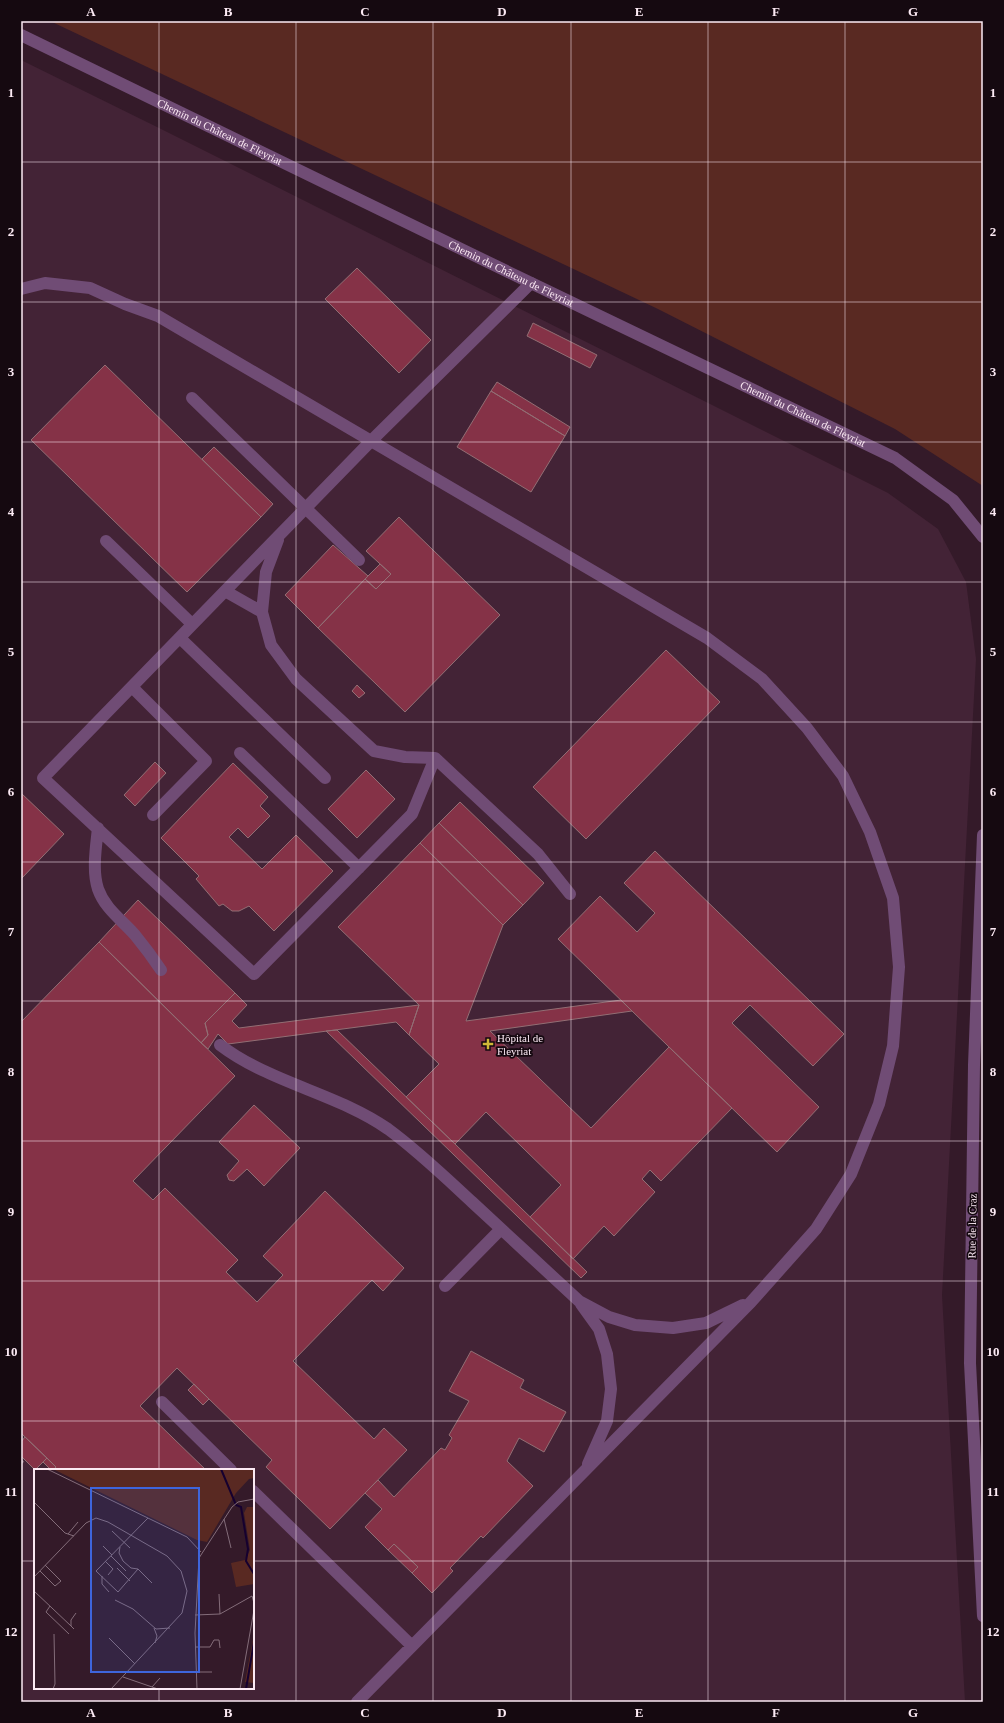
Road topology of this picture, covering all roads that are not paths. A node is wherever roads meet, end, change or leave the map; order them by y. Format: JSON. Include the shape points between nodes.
{"nodes":[{"id":1,"x":21,"y":35,"type":"edge"},
{"id":2,"x":531,"y":283,"type":"junction"},
{"id":3,"x":21,"y":289,"type":"edge"},
{"id":4,"x":192,"y":398,"type":"dead end"},
{"id":5,"x":371,"y":441,"type":"junction"},
{"id":6,"x":305,"y":509,"type":"junction"},
{"id":7,"x":281,"y":534,"type":"junction"},
{"id":8,"x":983,"y":537,"type":"edge"},
{"id":9,"x":106,"y":541,"type":"dead end"},
{"id":10,"x":359,"y":560,"type":"dead end"},
{"id":11,"x":224,"y":592,"type":"junction"},
{"id":12,"x":262,"y":612,"type":"junction"},
{"id":13,"x":192,"y":624,"type":"junction"},
{"id":14,"x":180,"y":638,"type":"junction"},
{"id":15,"x":132,"y":687,"type":"junction"},
{"id":16,"x":240,"y":753,"type":"dead end"},
{"id":17,"x":436,"y":758,"type":"junction"},
{"id":18,"x":325,"y":778,"type":"dead end"},
{"id":19,"x":153,"y":815,"type":"dead end"},
{"id":20,"x":98,"y":828,"type":"junction"},
{"id":21,"x":983,"y":836,"type":"edge"},
{"id":22,"x":359,"y":868,"type":"junction"},
{"id":23,"x":570,"y":894,"type":"dead end"},
{"id":24,"x":161,"y":970,"type":"dead end"},
{"id":25,"x":220,"y":1045,"type":"dead end"},
{"id":26,"x":978,"y":1189,"type":"edge"},
{"id":27,"x":501,"y":1229,"type":"junction"},
{"id":28,"x":445,"y":1286,"type":"dead end"},
{"id":29,"x":579,"y":1301,"type":"junction"},
{"id":30,"x":751,"y":1302,"type":"junction"},
{"id":31,"x":162,"y":1402,"type":"dead end"},
{"id":32,"x":230,"y":1469,"type":"edge"},
{"id":33,"x":585,"y":1471,"type":"junction"},
{"id":34,"x":254,"y":1492,"type":"edge"},
{"id":35,"x":980,"y":1493,"type":"edge"},
{"id":36,"x":983,"y":1616,"type":"edge"},
{"id":37,"x":412,"y":1646,"type":"junction"},
{"id":38,"x":357,"y":1702,"type":"edge"}],
"edges":[{"from":1,"to":2,"type":"street","name":"Chemin du Château de Fleyriat"},
{"from":2,"to":5,"type":"street"},
{"from":2,"to":8,"type":"street","name":"Chemin du Château de Fleyriat","via":[[895,458],[953,500]]},
{"from":3,"to":5,"type":"street","via":[[45,283],[90,288],[158,316]]},
{"from":4,"to":6,"type":"street"},
{"from":5,"to":6,"type":"street"},
{"from":5,"to":30,"type":"street","via":[[706,638],[762,679],[807,728],[843,776],[870,832],[893,898],[899,967],[893,1046],[879,1104],[851,1174],[816,1229]]},
{"from":6,"to":7,"type":"street"},
{"from":6,"to":10,"type":"street"},
{"from":7,"to":11,"type":"street"},
{"from":7,"to":12,"type":"street","via":[[266,572]]},
{"from":9,"to":13,"type":"street"},
{"from":11,"to":12,"type":"street"},
{"from":11,"to":13,"type":"street"},
{"from":12,"to":17,"type":"street","via":[[271,645],[296,680],[374,751],[405,757]]},
{"from":13,"to":14,"type":"street"},
{"from":14,"to":15,"type":"street"},
{"from":14,"to":18,"type":"street"},
{"from":15,"to":19,"type":"street","via":[[206,761]]},
{"from":15,"to":20,"type":"street","via":[[43,778]]},
{"from":16,"to":22,"type":"street"},
{"from":17,"to":22,"type":"street","via":[[412,814]]},
{"from":17,"to":23,"type":"street","via":[[538,854]]},
{"from":20,"to":22,"type":"street","via":[[254,974]]},
{"from":20,"to":24,"type":"street","via":[[96,878],[102,899],[134,934]]},
{"from":21,"to":26,"type":"street","name":"Rue de la Craz","via":[[974,1066]]},
{"from":25,"to":27,"type":"street","via":[[254,1066],[330,1098],[387,1129],[430,1163]]},
{"from":26,"to":35,"type":"street","name":"Rue de la Craz","via":[[970,1363]]},
{"from":27,"to":28,"type":"street"},
{"from":27,"to":29,"type":"street"},
{"from":29,"to":30,"type":"street","via":[[609,1317],[635,1325],[673,1328],[706,1323]]},
{"from":29,"to":33,"type":"street","via":[[599,1329],[607,1354],[611,1389],[607,1421]]},
{"from":30,"to":33,"type":"street"},
{"from":31,"to":32,"type":"street"},
{"from":33,"to":37,"type":"street"},
{"from":34,"to":37,"type":"street"},
{"from":35,"to":36,"type":"street","name":"Rue de la Craz"},
{"from":37,"to":38,"type":"street"}]}
